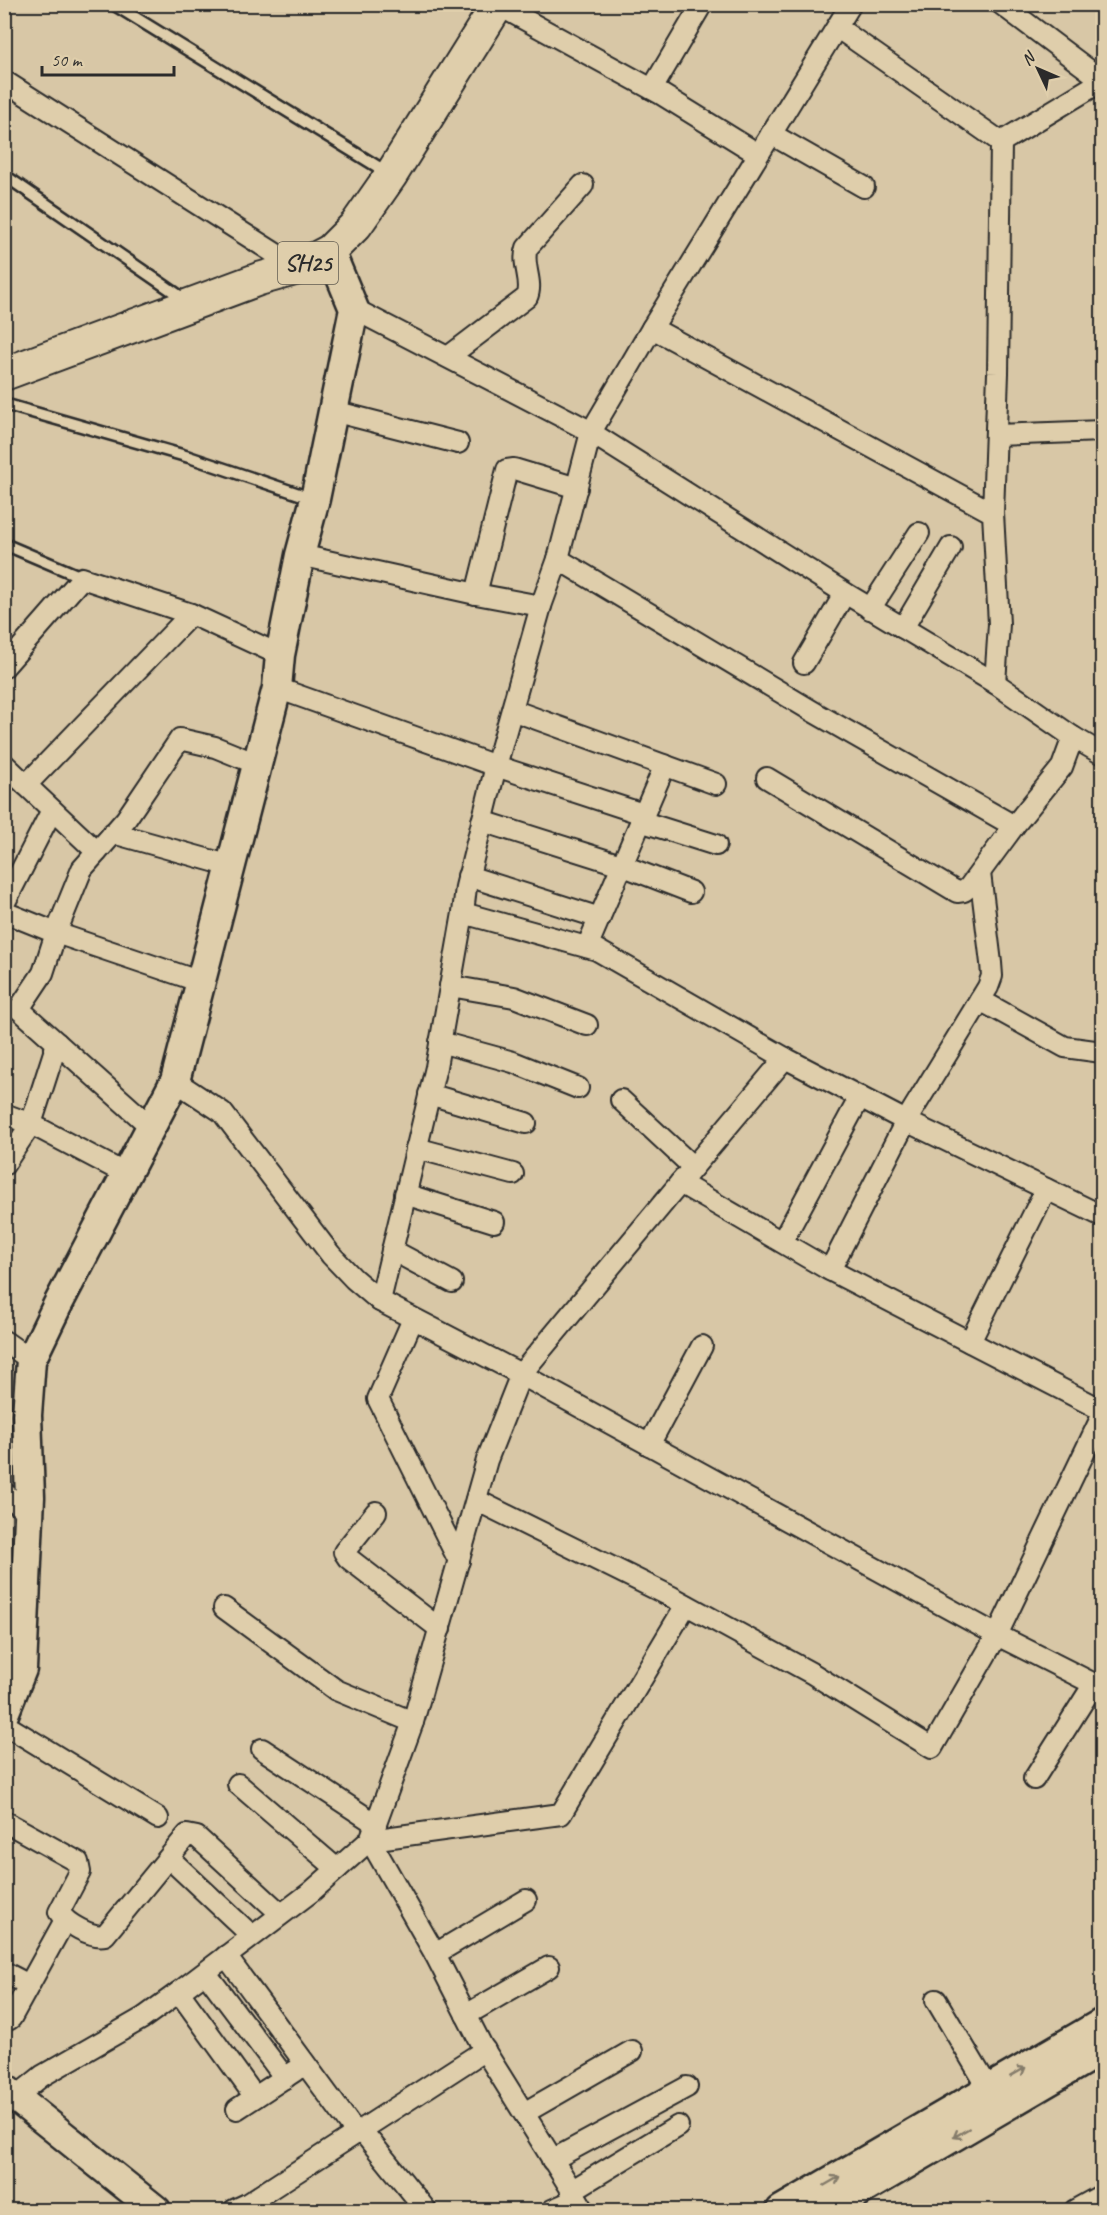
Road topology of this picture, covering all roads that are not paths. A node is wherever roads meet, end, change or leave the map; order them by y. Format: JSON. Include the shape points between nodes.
{"nodes":[{"id":1,"x":113,"y":4,"type":"edge"},
{"id":2,"x":498,"y":4,"type":"edge"},
{"id":3,"x":702,"y":4,"type":"edge"},
{"id":4,"x":851,"y":4,"type":"edge"},
{"id":5,"x":1001,"y":4,"type":"edge"},
{"id":6,"x":838,"y":28,"type":"junction"},
{"id":7,"x":1102,"y":80,"type":"edge"},
{"id":8,"x":4,"y":81,"type":"edge"},
{"id":9,"x":652,"y":89,"type":"junction"},
{"id":10,"x":771,"y":134,"type":"junction"},
{"id":11,"x":1001,"y":142,"type":"junction"},
{"id":12,"x":758,"y":154,"type":"junction"},
{"id":13,"x":4,"y":175,"type":"edge"},
{"id":14,"x":391,"y":175,"type":"junction"},
{"id":15,"x":583,"y":185,"type":"dead end"},
{"id":16,"x":864,"y":187,"type":"dead end"},
{"id":17,"x":330,"y":251,"type":"junction"},
{"id":18,"x":298,"y":268,"type":"junction"},
{"id":19,"x":192,"y":304,"type":"junction"},
{"id":20,"x":354,"y":309,"type":"junction"},
{"id":21,"x":652,"y":328,"type":"junction"},
{"id":22,"x":448,"y":357,"type":"junction"},
{"id":23,"x":4,"y":374,"type":"edge"},
{"id":24,"x":4,"y":404,"type":"edge"},
{"id":25,"x":333,"y":411,"type":"junction"},
{"id":26,"x":1102,"y":431,"type":"edge"},
{"id":27,"x":591,"y":432,"type":"junction"},
{"id":28,"x":996,"y":435,"type":"junction"},
{"id":29,"x":458,"y":443,"type":"dead end"},
{"id":30,"x":577,"y":488,"type":"junction"},
{"id":31,"x":315,"y":499,"type":"junction"},
{"id":32,"x":993,"y":513,"type":"junction"},
{"id":33,"x":918,"y":532,"type":"dead end"},
{"id":34,"x":4,"y":544,"type":"edge"},
{"id":35,"x":951,"y":547,"type":"dead end"},
{"id":36,"x":300,"y":555,"type":"junction"},
{"id":37,"x":558,"y":559,"type":"junction"},
{"id":38,"x":86,"y":579,"type":"junction"},
{"id":39,"x":845,"y":593,"type":"junction"},
{"id":40,"x":476,"y":594,"type":"junction"},
{"id":41,"x":541,"y":606,"type":"junction"},
{"id":42,"x":870,"y":609,"type":"junction"},
{"id":43,"x":190,"y":614,"type":"junction"},
{"id":44,"x":903,"y":628,"type":"junction"},
{"id":45,"x":280,"y":655,"type":"junction"},
{"id":46,"x":804,"y":663,"type":"dead end"},
{"id":47,"x":4,"y":667,"type":"edge"},
{"id":48,"x":994,"y":683,"type":"junction"},
{"id":49,"x":277,"y":688,"type":"junction"},
{"id":50,"x":512,"y":710,"type":"junction"},
{"id":51,"x":1073,"y":738,"type":"junction"},
{"id":52,"x":1102,"y":754,"type":"edge"},
{"id":53,"x":4,"y":764,"type":"edge"},
{"id":54,"x":257,"y":764,"type":"junction"},
{"id":55,"x":665,"y":765,"type":"junction"},
{"id":56,"x":496,"y":766,"type":"junction"},
{"id":57,"x":768,"y":778,"type":"dead end"},
{"id":58,"x":716,"y":784,"type":"dead end"},
{"id":59,"x":26,"y":785,"type":"junction"},
{"id":60,"x":52,"y":810,"type":"junction"},
{"id":61,"x":641,"y":817,"type":"junction"},
{"id":62,"x":482,"y":821,"type":"junction"},
{"id":63,"x":1014,"y":826,"type":"junction"},
{"id":64,"x":113,"y":833,"type":"junction"},
{"id":65,"x":716,"y":845,"type":"dead end"},
{"id":66,"x":97,"y":852,"type":"junction"},
{"id":67,"x":621,"y":865,"type":"junction"},
{"id":68,"x":231,"y":866,"type":"junction"},
{"id":69,"x":980,"y":873,"type":"junction"},
{"id":70,"x":468,"y":876,"type":"junction"},
{"id":71,"x":691,"y":892,"type":"dead end"},
{"id":72,"x":4,"y":904,"type":"edge"},
{"id":73,"x":4,"y":912,"type":"edge"},
{"id":74,"x":463,"y":913,"type":"junction"},
{"id":75,"x":600,"y":918,"type":"junction"},
{"id":76,"x":56,"y":933,"type":"junction"},
{"id":77,"x":587,"y":947,"type":"junction"},
{"id":78,"x":201,"y":982,"type":"junction"},
{"id":79,"x":450,"y":986,"type":"junction"},
{"id":80,"x":980,"y":1000,"type":"junction"},
{"id":81,"x":12,"y":1006,"type":"edge"},
{"id":82,"x":587,"y":1026,"type":"dead end"},
{"id":83,"x":440,"y":1042,"type":"junction"},
{"id":84,"x":57,"y":1043,"type":"junction"},
{"id":85,"x":1102,"y":1052,"type":"edge"},
{"id":86,"x":785,"y":1058,"type":"junction"},
{"id":87,"x":175,"y":1081,"type":"junction"},
{"id":88,"x":578,"y":1088,"type":"dead end"},
{"id":89,"x":429,"y":1094,"type":"junction"},
{"id":90,"x":860,"y":1097,"type":"junction"},
{"id":91,"x":621,"y":1100,"type":"dead end"},
{"id":92,"x":4,"y":1114,"type":"edge"},
{"id":93,"x":906,"y":1121,"type":"junction"},
{"id":94,"x":526,"y":1123,"type":"dead end"},
{"id":95,"x":31,"y":1124,"type":"junction"},
{"id":96,"x":151,"y":1127,"type":"junction"},
{"id":97,"x":416,"y":1148,"type":"junction"},
{"id":98,"x":4,"y":1165,"type":"edge"},
{"id":99,"x":693,"y":1167,"type":"junction"},
{"id":100,"x":126,"y":1173,"type":"junction"},
{"id":101,"x":513,"y":1174,"type":"dead end"},
{"id":102,"x":680,"y":1183,"type":"junction"},
{"id":103,"x":1046,"y":1189,"type":"junction"},
{"id":104,"x":405,"y":1194,"type":"junction"},
{"id":105,"x":1102,"y":1216,"type":"edge"},
{"id":106,"x":494,"y":1222,"type":"dead end"},
{"id":107,"x":782,"y":1242,"type":"junction"},
{"id":108,"x":392,"y":1250,"type":"junction"},
{"id":109,"x":830,"y":1270,"type":"junction"},
{"id":110,"x":452,"y":1282,"type":"dead end"},
{"id":111,"x":380,"y":1301,"type":"junction"},
{"id":112,"x":413,"y":1319,"type":"junction"},
{"id":113,"x":4,"y":1341,"type":"edge"},
{"id":114,"x":970,"y":1342,"type":"junction"},
{"id":115,"x":702,"y":1346,"type":"dead end"},
{"id":116,"x":31,"y":1360,"type":"junction"},
{"id":117,"x":521,"y":1374,"type":"junction"},
{"id":118,"x":1102,"y":1410,"type":"edge"},
{"id":119,"x":1102,"y":1416,"type":"edge"},
{"id":120,"x":649,"y":1445,"type":"junction"},
{"id":121,"x":4,"y":1493,"type":"edge"},
{"id":122,"x":476,"y":1500,"type":"junction"},
{"id":123,"x":376,"y":1512,"type":"dead end"},
{"id":124,"x":30,"y":1514,"type":"junction"},
{"id":125,"x":459,"y":1561,"type":"junction"},
{"id":126,"x":686,"y":1605,"type":"junction"},
{"id":127,"x":224,"y":1608,"type":"dead end"},
{"id":128,"x":440,"y":1629,"type":"junction"},
{"id":129,"x":997,"y":1635,"type":"junction"},
{"id":130,"x":13,"y":1648,"type":"edge"},
{"id":131,"x":1098,"y":1686,"type":"edge"},
{"id":132,"x":4,"y":1714,"type":"edge"},
{"id":133,"x":413,"y":1722,"type":"junction"},
{"id":134,"x":4,"y":1724,"type":"edge"},
{"id":135,"x":262,"y":1749,"type":"dead end"},
{"id":136,"x":1034,"y":1779,"type":"dead end"},
{"id":137,"x":238,"y":1784,"type":"dead end"},
{"id":138,"x":158,"y":1818,"type":"dead end"},
{"id":139,"x":4,"y":1821,"type":"edge"},
{"id":140,"x":373,"y":1832,"type":"junction"},
{"id":141,"x":169,"y":1858,"type":"junction"},
{"id":142,"x":337,"y":1869,"type":"junction"},
{"id":143,"x":526,"y":1900,"type":"dead end"},
{"id":144,"x":281,"y":1914,"type":"junction"},
{"id":145,"x":65,"y":1920,"type":"junction"},
{"id":146,"x":252,"y":1936,"type":"junction"},
{"id":147,"x":435,"y":1954,"type":"junction"},
{"id":148,"x":226,"y":1956,"type":"junction"},
{"id":149,"x":549,"y":1967,"type":"dead end"},
{"id":150,"x":4,"y":1972,"type":"edge"},
{"id":151,"x":206,"y":1972,"type":"junction"},
{"id":152,"x":29,"y":1985,"type":"junction"},
{"id":153,"x":179,"y":1992,"type":"junction"},
{"id":154,"x":936,"y":2000,"type":"dead end"},
{"id":155,"x":466,"y":2015,"type":"junction"},
{"id":156,"x":4,"y":2019,"type":"edge"},
{"id":157,"x":1102,"y":2023,"type":"edge"},
{"id":158,"x":485,"y":2050,"type":"junction"},
{"id":159,"x":1102,"y":2050,"type":"edge"},
{"id":160,"x":632,"y":2051,"type":"dead end"},
{"id":161,"x":306,"y":2064,"type":"junction"},
{"id":162,"x":285,"y":2078,"type":"junction"},
{"id":163,"x":687,"y":2087,"type":"dead end"},
{"id":164,"x":989,"y":2090,"type":"junction"},
{"id":165,"x":8,"y":2097,"type":"edge"},
{"id":166,"x":255,"y":2097,"type":"junction"},
{"id":167,"x":237,"y":2109,"type":"dead end"},
{"id":168,"x":524,"y":2114,"type":"junction"},
{"id":169,"x":678,"y":2126,"type":"dead end"},
{"id":170,"x":360,"y":2133,"type":"junction"},
{"id":171,"x":552,"y":2160,"type":"junction"},
{"id":172,"x":1102,"y":2195,"type":"edge"},
{"id":173,"x":577,"y":2200,"type":"edge"},
{"id":174,"x":156,"y":2211,"type":"edge"},
{"id":175,"x":234,"y":2211,"type":"edge"},
{"id":176,"x":426,"y":2211,"type":"edge"},
{"id":177,"x":552,"y":2211,"type":"edge"},
{"id":178,"x":781,"y":2211,"type":"edge"},
{"id":179,"x":828,"y":2211,"type":"edge"},
{"id":180,"x":1075,"y":2211,"type":"edge"}],
"edges":[{"from":1,"to":14,"type":"lane"},
{"from":2,"to":9,"type":"street"},
{"from":2,"to":14,"type":"main road","number":"SH25"},
{"from":3,"to":9,"type":"street"},
{"from":4,"to":6,"type":"street"},
{"from":5,"to":7,"type":"street"},
{"from":6,"to":10,"type":"street"},
{"from":6,"to":11,"type":"street"},
{"from":7,"to":11,"type":"street"},
{"from":8,"to":18,"type":"street"},
{"from":9,"to":12,"type":"street"},
{"from":10,"to":12,"type":"street"},
{"from":10,"to":16,"type":"street"},
{"from":11,"to":28,"type":"street"},
{"from":12,"to":21,"type":"street"},
{"from":13,"to":19,"type":"lane"},
{"from":14,"to":17,"type":"main road","number":"SH25","via":[[357,225]]},
{"from":15,"to":22,"type":"street","via":[[527,249],[528,297]]},
{"from":17,"to":18,"type":"main road","number":"SH25"},
{"from":17,"to":20,"type":"street"},
{"from":18,"to":19,"type":"main road","number":"SH25"},
{"from":19,"to":23,"type":"main road","number":"SH25"},
{"from":20,"to":22,"type":"street"},
{"from":20,"to":25,"type":"street"},
{"from":21,"to":27,"type":"street"},
{"from":21,"to":32,"type":"street"},
{"from":22,"to":27,"type":"street"},
{"from":24,"to":31,"type":"lane","via":[[189,457]]},
{"from":25,"to":29,"type":"street"},
{"from":25,"to":31,"type":"street"},
{"from":26,"to":28,"type":"street"},
{"from":27,"to":30,"type":"street"},
{"from":27,"to":39,"type":"street"},
{"from":28,"to":32,"type":"street"},
{"from":30,"to":37,"type":"street"},
{"from":30,"to":40,"type":"street","via":[[507,470]]},
{"from":31,"to":36,"type":"street"},
{"from":32,"to":48,"type":"street","via":[[999,624]]},
{"from":33,"to":42,"type":"street"},
{"from":34,"to":38,"type":"lane"},
{"from":35,"to":44,"type":"street"},
{"from":36,"to":40,"type":"street"},
{"from":36,"to":45,"type":"street"},
{"from":37,"to":41,"type":"street"},
{"from":37,"to":63,"type":"street"},
{"from":38,"to":43,"type":"street"},
{"from":38,"to":47,"type":"street","via":[[79,580]]},
{"from":39,"to":42,"type":"street"},
{"from":39,"to":46,"type":"street"},
{"from":40,"to":41,"type":"street"},
{"from":41,"to":50,"type":"street"},
{"from":42,"to":44,"type":"street"},
{"from":43,"to":45,"type":"street"},
{"from":43,"to":59,"type":"street"},
{"from":44,"to":48,"type":"street"},
{"from":45,"to":49,"type":"street"},
{"from":48,"to":51,"type":"street"},
{"from":49,"to":54,"type":"street"},
{"from":49,"to":56,"type":"street"},
{"from":50,"to":55,"type":"street"},
{"from":50,"to":56,"type":"street"},
{"from":51,"to":52,"type":"street"},
{"from":51,"to":63,"type":"street","via":[[1062,767]]},
{"from":53,"to":59,"type":"street"},
{"from":54,"to":64,"type":"street","via":[[215,747],[180,739]]},
{"from":54,"to":68,"type":"street"},
{"from":55,"to":58,"type":"street"},
{"from":55,"to":61,"type":"street"},
{"from":56,"to":61,"type":"street"},
{"from":56,"to":62,"type":"street"},
{"from":57,"to":69,"type":"street","via":[[957,892],[969,887]]},
{"from":59,"to":60,"type":"street"},
{"from":60,"to":66,"type":"street"},
{"from":60,"to":72,"type":"street"},
{"from":61,"to":65,"type":"street"},
{"from":61,"to":67,"type":"street"},
{"from":62,"to":67,"type":"street"},
{"from":62,"to":70,"type":"street"},
{"from":63,"to":69,"type":"street"},
{"from":64,"to":66,"type":"street"},
{"from":64,"to":68,"type":"street"},
{"from":66,"to":76,"type":"street","via":[[82,869]]},
{"from":67,"to":71,"type":"street"},
{"from":67,"to":75,"type":"street"},
{"from":68,"to":78,"type":"street"},
{"from":69,"to":80,"type":"street","via":[[992,976]]},
{"from":70,"to":74,"type":"street"},
{"from":70,"to":75,"type":"street"},
{"from":73,"to":76,"type":"street"},
{"from":74,"to":77,"type":"street"},
{"from":74,"to":79,"type":"street"},
{"from":75,"to":77,"type":"street"},
{"from":76,"to":78,"type":"street"},
{"from":76,"to":81,"type":"street","via":[[43,973]]},
{"from":77,"to":86,"type":"street"},
{"from":78,"to":87,"type":"street"},
{"from":79,"to":82,"type":"street","via":[[514,997]]},
{"from":79,"to":83,"type":"street"},
{"from":80,"to":85,"type":"street","via":[[1065,1047]]},
{"from":80,"to":93,"type":"street"},
{"from":81,"to":84,"type":"street"},
{"from":83,"to":88,"type":"street","via":[[513,1062]]},
{"from":83,"to":89,"type":"street"},
{"from":84,"to":95,"type":"street"},
{"from":84,"to":96,"type":"street"},
{"from":86,"to":90,"type":"street"},
{"from":86,"to":99,"type":"street"},
{"from":87,"to":96,"type":"street"},
{"from":87,"to":111,"type":"street","via":[[222,1112],[331,1255]]},
{"from":89,"to":94,"type":"street"},
{"from":89,"to":97,"type":"street"},
{"from":90,"to":93,"type":"street"},
{"from":90,"to":107,"type":"street"},
{"from":91,"to":99,"type":"street"},
{"from":92,"to":95,"type":"street"},
{"from":93,"to":103,"type":"street"},
{"from":93,"to":109,"type":"street"},
{"from":95,"to":98,"type":"street"},
{"from":95,"to":100,"type":"street"},
{"from":96,"to":100,"type":"street"},
{"from":97,"to":101,"type":"street"},
{"from":97,"to":104,"type":"street"},
{"from":99,"to":102,"type":"street"},
{"from":100,"to":116,"type":"street"},
{"from":102,"to":107,"type":"street"},
{"from":102,"to":117,"type":"street"},
{"from":103,"to":105,"type":"street"},
{"from":103,"to":114,"type":"street"},
{"from":104,"to":106,"type":"street"},
{"from":104,"to":108,"type":"street"},
{"from":107,"to":109,"type":"street"},
{"from":108,"to":110,"type":"street"},
{"from":108,"to":111,"type":"street"},
{"from":109,"to":114,"type":"street"},
{"from":111,"to":112,"type":"street"},
{"from":112,"to":117,"type":"street"},
{"from":112,"to":125,"type":"street","via":[[378,1399]]},
{"from":113,"to":116,"type":"street"},
{"from":114,"to":118,"type":"street"},
{"from":115,"to":120,"type":"street"},
{"from":116,"to":124,"type":"street","via":[[27,1414]]},
{"from":117,"to":120,"type":"street"},
{"from":117,"to":122,"type":"street","via":[[487,1460]]},
{"from":119,"to":129,"type":"street"},
{"from":120,"to":129,"type":"street"},
{"from":121,"to":124,"type":"street"},
{"from":122,"to":125,"type":"street"},
{"from":122,"to":126,"type":"street"},
{"from":123,"to":128,"type":"street","via":[[344,1552]]},
{"from":124,"to":130,"type":"street"},
{"from":125,"to":128,"type":"street"},
{"from":126,"to":129,"type":"street","via":[[813,1674],[932,1748]]},
{"from":126,"to":140,"type":"street","via":[[561,1814]]},
{"from":127,"to":133,"type":"street","via":[[336,1690]]},
{"from":128,"to":133,"type":"street"},
{"from":129,"to":131,"type":"street"},
{"from":130,"to":132,"type":"street","via":[[22,1669]]},
{"from":131,"to":136,"type":"street"},
{"from":133,"to":140,"type":"street"},
{"from":134,"to":138,"type":"street"},
{"from":135,"to":140,"type":"street"},
{"from":137,"to":142,"type":"street"},
{"from":139,"to":145,"type":"street","via":[[78,1862],[80,1872],[60,1907]]},
{"from":140,"to":142,"type":"street"},
{"from":140,"to":147,"type":"street"},
{"from":141,"to":144,"type":"street","via":[[187,1836],[197,1837]]},
{"from":141,"to":145,"type":"street","via":[[105,1935],[92,1935]]},
{"from":141,"to":146,"type":"street"},
{"from":142,"to":144,"type":"street"},
{"from":143,"to":147,"type":"street"},
{"from":144,"to":146,"type":"street"},
{"from":145,"to":152,"type":"street"},
{"from":146,"to":148,"type":"street"},
{"from":147,"to":155,"type":"street"},
{"from":148,"to":151,"type":"street"},
{"from":148,"to":161,"type":"street"},
{"from":149,"to":155,"type":"street"},
{"from":150,"to":152,"type":"street"},
{"from":151,"to":153,"type":"street"},
{"from":151,"to":162,"type":"street"},
{"from":152,"to":156,"type":"street","via":[[11,2018]]},
{"from":153,"to":165,"type":"street","via":[[143,2018]]},
{"from":153,"to":166,"type":"street"},
{"from":154,"to":164,"type":"street"},
{"from":155,"to":158,"type":"street"},
{"from":164,"to":157,"type":"street","one_way":true},
{"from":158,"to":168,"type":"street"},
{"from":158,"to":170,"type":"street"},
{"from":159,"to":179,"type":"street","one_way":true},
{"from":160,"to":168,"type":"street"},
{"from":161,"to":162,"type":"street"},
{"from":161,"to":170,"type":"street"},
{"from":162,"to":166,"type":"street"},
{"from":163,"to":171,"type":"street"},
{"from":178,"to":164,"type":"street","one_way":true},
{"from":165,"to":174,"type":"street"},
{"from":166,"to":167,"type":"street"},
{"from":168,"to":171,"type":"street"},
{"from":169,"to":173,"type":"street"},
{"from":170,"to":175,"type":"street"},
{"from":170,"to":176,"type":"street"},
{"from":171,"to":173,"type":"street"},
{"from":172,"to":180,"type":"street"},
{"from":173,"to":177,"type":"street"}]}
